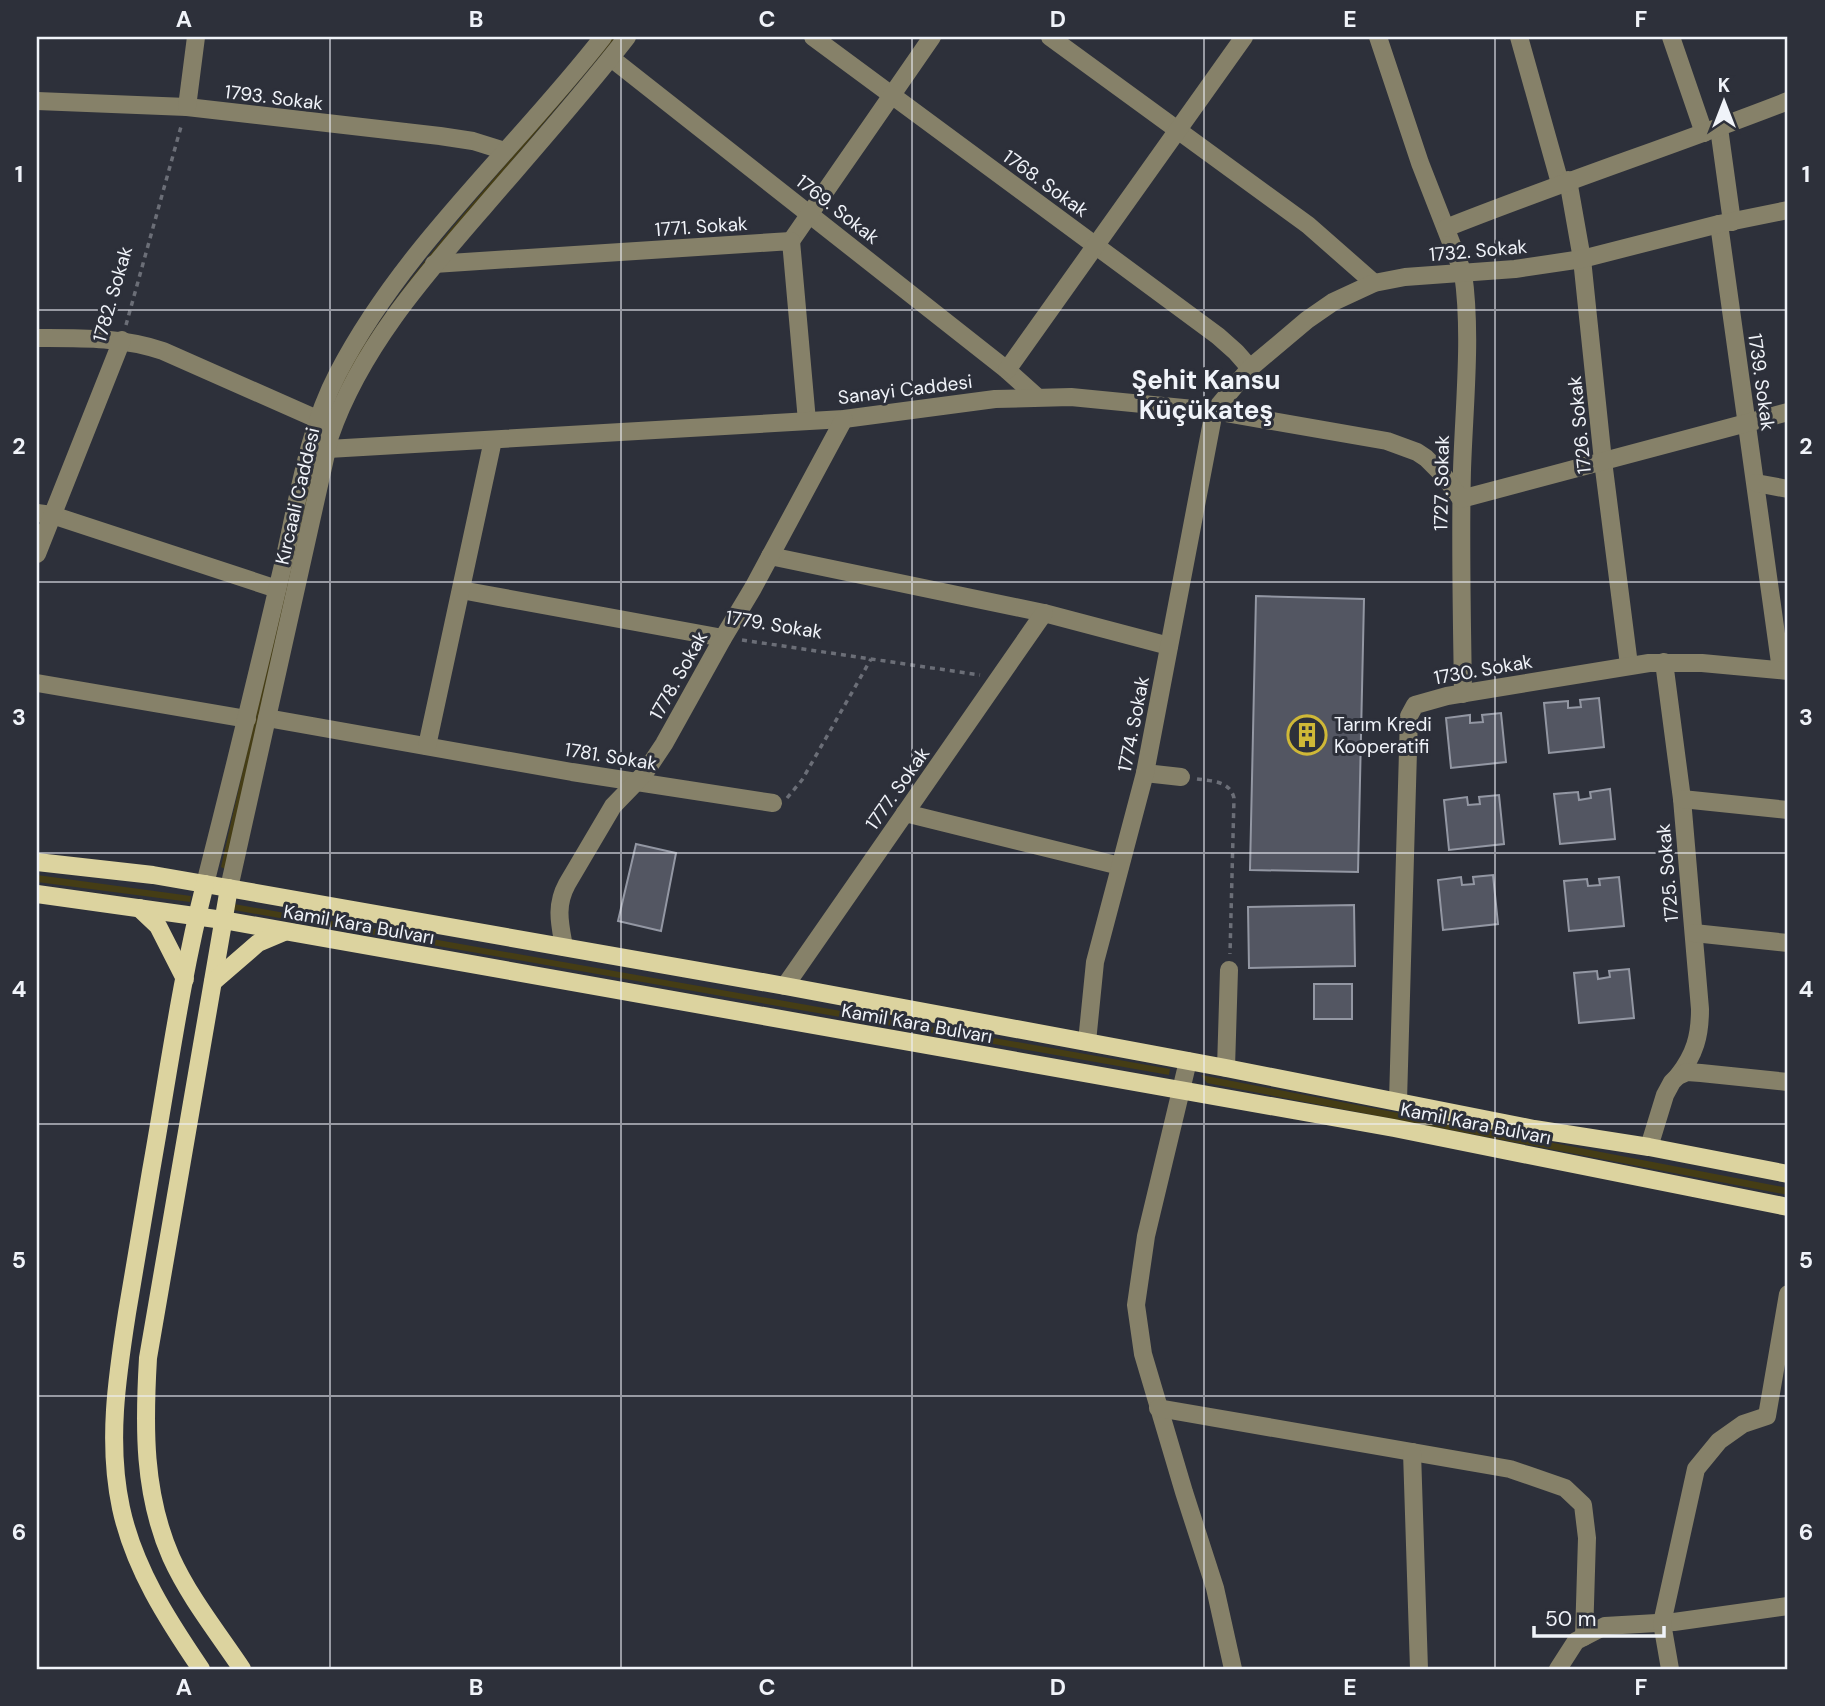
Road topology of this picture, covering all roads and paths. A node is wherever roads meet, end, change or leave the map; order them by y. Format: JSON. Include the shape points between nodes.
{"nodes":[{"id":1,"x":196,"y":37,"type":"edge"},
{"id":2,"x":603,"y":37,"type":"edge"},
{"id":3,"x":627,"y":37,"type":"edge"},
{"id":4,"x":813,"y":37,"type":"edge"},
{"id":5,"x":932,"y":37,"type":"edge"},
{"id":6,"x":1050,"y":37,"type":"edge"},
{"id":7,"x":1244,"y":37,"type":"edge"},
{"id":8,"x":1378,"y":37,"type":"edge"},
{"id":9,"x":1519,"y":37,"type":"edge"},
{"id":10,"x":1671,"y":37,"type":"edge"},
{"id":11,"x":611,"y":58,"type":"junction"},
{"id":12,"x":891,"y":96,"type":"junction"},
{"id":13,"x":37,"y":101,"type":"edge"},
{"id":14,"x":1788,"y":101,"type":"edge"},
{"id":15,"x":187,"y":107,"type":"junction"},
{"id":16,"x":1176,"y":130,"type":"junction"},
{"id":17,"x":1711,"y":130,"type":"junction"},
{"id":18,"x":505,"y":151,"type":"junction"},
{"id":19,"x":1564,"y":182,"type":"junction"},
{"id":20,"x":1788,"y":210,"type":"edge"},
{"id":21,"x":811,"y":214,"type":"junction"},
{"id":22,"x":1725,"y":223,"type":"junction"},
{"id":23,"x":1446,"y":228,"type":"junction"},
{"id":24,"x":791,"y":241,"type":"junction"},
{"id":25,"x":1094,"y":245,"type":"junction"},
{"id":26,"x":1582,"y":259,"type":"junction"},
{"id":27,"x":435,"y":264,"type":"junction"},
{"id":28,"x":1463,"y":272,"type":"junction"},
{"id":29,"x":1374,"y":283,"type":"junction"},
{"id":30,"x":37,"y":338,"type":"edge"},
{"id":31,"x":122,"y":340,"type":"junction"},
{"id":32,"x":1250,"y":368,"type":"junction"},
{"id":33,"x":1007,"y":370,"type":"junction"},
{"id":34,"x":1037,"y":397,"type":"junction"},
{"id":35,"x":1214,"y":411,"type":"junction"},
{"id":36,"x":1788,"y":412,"type":"edge"},
{"id":37,"x":317,"y":419,"type":"junction"},
{"id":38,"x":844,"y":419,"type":"junction"},
{"id":39,"x":807,"y":421,"type":"junction"},
{"id":40,"x":1746,"y":423,"type":"junction"},
{"id":41,"x":493,"y":440,"type":"junction"},
{"id":42,"x":328,"y":449,"type":"junction"},
{"id":43,"x":1603,"y":461,"type":"junction"},
{"id":44,"x":1756,"y":483,"type":"junction"},
{"id":45,"x":1788,"y":489,"type":"edge"},
{"id":46,"x":1461,"y":499,"type":"junction"},
{"id":47,"x":44,"y":514,"type":"edge"},
{"id":48,"x":37,"y":554,"type":"edge"},
{"id":49,"x":770,"y":556,"type":"junction"},
{"id":50,"x":277,"y":589,"type":"junction"},
{"id":51,"x":461,"y":590,"type":"junction"},
{"id":52,"x":1044,"y":613,"type":"junction"},
{"id":53,"x":723,"y":638,"type":"junction"},
{"id":54,"x":1169,"y":646,"type":"junction"},
{"id":55,"x":872,"y":659,"type":"junction"},
{"id":56,"x":1664,"y":662,"type":"junction"},
{"id":57,"x":1629,"y":665,"type":"junction"},
{"id":58,"x":1785,"y":670,"type":"edge"},
{"id":59,"x":999,"y":678,"type":"junction"},
{"id":60,"x":37,"y":683,"type":"edge"},
{"id":61,"x":1463,"y":694,"type":"junction"},
{"id":62,"x":267,"y":718,"type":"junction"},
{"id":63,"x":247,"y":719,"type":"junction"},
{"id":64,"x":427,"y":746,"type":"junction"},
{"id":65,"x":1145,"y":772,"type":"junction"},
{"id":66,"x":1181,"y":777,"type":"joint"},
{"id":67,"x":635,"y":782,"type":"junction"},
{"id":68,"x":1682,"y":799,"type":"junction"},
{"id":69,"x":773,"y":803,"type":"joint"},
{"id":70,"x":1788,"y":810,"type":"edge"},
{"id":71,"x":905,"y":813,"type":"junction"},
{"id":72,"x":37,"y":862,"type":"edge"},
{"id":73,"x":1121,"y":866,"type":"junction"},
{"id":74,"x":205,"y":884,"type":"junction"},
{"id":75,"x":229,"y":888,"type":"junction"},
{"id":76,"x":37,"y":894,"type":"edge"},
{"id":77,"x":139,"y":908,"type":"junction"},
{"id":78,"x":197,"y":916,"type":"junction"},
{"id":79,"x":223,"y":920,"type":"junction"},
{"id":80,"x":284,"y":932,"type":"junction"},
{"id":81,"x":1694,"y":933,"type":"junction"},
{"id":82,"x":1788,"y":943,"type":"edge"},
{"id":83,"x":564,"y":947,"type":"junction"},
{"id":84,"x":1229,"y":970,"type":"joint"},
{"id":85,"x":185,"y":979,"type":"junction"},
{"id":86,"x":214,"y":982,"type":"junction"},
{"id":87,"x":785,"y":986,"type":"junction"},
{"id":88,"x":1087,"y":1042,"type":"junction"},
{"id":89,"x":1188,"y":1061,"type":"junction"},
{"id":90,"x":1226,"y":1068,"type":"junction"},
{"id":91,"x":1678,"y":1076,"type":"junction"},
{"id":92,"x":1788,"y":1082,"type":"edge"},
{"id":93,"x":1180,"y":1091,"type":"junction"},
{"id":94,"x":1398,"y":1101,"type":"junction"},
{"id":95,"x":1649,"y":1147,"type":"junction"},
{"id":96,"x":1788,"y":1174,"type":"edge"},
{"id":97,"x":1788,"y":1207,"type":"edge"},
{"id":98,"x":1788,"y":1294,"type":"edge"},
{"id":99,"x":1158,"y":1408,"type":"junction"},
{"id":100,"x":1412,"y":1452,"type":"junction"},
{"id":101,"x":1788,"y":1606,"type":"edge"},
{"id":102,"x":1662,"y":1623,"type":"junction"},
{"id":103,"x":1584,"y":1637,"type":"junction"},
{"id":104,"x":201,"y":1669,"type":"edge"},
{"id":105,"x":243,"y":1669,"type":"edge"},
{"id":106,"x":1233,"y":1669,"type":"edge"},
{"id":107,"x":1419,"y":1669,"type":"edge"},
{"id":108,"x":1559,"y":1669,"type":"edge"},
{"id":109,"x":1670,"y":1669,"type":"edge"}],
"edges":[{"from":1,"to":15,"type":"street"},
{"from":2,"to":18,"type":"street","name":"Kırcaali Caddesi"},
{"from":3,"to":11,"type":"street","name":"Kırcaali Caddesi"},
{"from":4,"to":12,"type":"street","name":"1768. Sokak"},
{"from":5,"to":12,"type":"street"},
{"from":6,"to":16,"type":"street"},
{"from":7,"to":16,"type":"street"},
{"from":8,"to":23,"type":"street","name":"1727. Sokak"},
{"from":9,"to":19,"type":"street","name":"1726. Sokak"},
{"from":10,"to":17,"type":"street","name":"1739. Sokak"},
{"from":11,"to":21,"type":"street","name":"1769. Sokak"},
{"from":11,"to":27,"type":"street","name":"Kırcaali Caddesi"},
{"from":12,"to":21,"type":"street"},
{"from":12,"to":25,"type":"street","name":"1768. Sokak"},
{"from":13,"to":15,"type":"street","name":"1793. Sokak"},
{"from":14,"to":17,"type":"street"},
{"from":15,"to":18,"type":"street","name":"1793. Sokak","via":[[440,136]]},
{"from":15,"to":31,"type":"path","name":"1782. Sokak"},
{"from":16,"to":25,"type":"street"},
{"from":16,"to":29,"type":"street","via":[[1308,225]]},
{"from":17,"to":19,"type":"street"},
{"from":17,"to":22,"type":"street","name":"1739. Sokak"},
{"from":18,"to":37,"type":"street","name":"Kırcaali Caddesi","via":[[396,281],[340,369]]},
{"from":19,"to":23,"type":"street"},
{"from":19,"to":26,"type":"street","name":"1726. Sokak"},
{"from":20,"to":22,"type":"street","name":"1732. Sokak"},
{"from":21,"to":24,"type":"street"},
{"from":21,"to":33,"type":"street","name":"1769. Sokak"},
{"from":22,"to":26,"type":"street","name":"1732. Sokak"},
{"from":22,"to":40,"type":"street","name":"1739. Sokak"},
{"from":23,"to":28,"type":"street","name":"1727. Sokak"},
{"from":24,"to":27,"type":"street","name":"1771. Sokak"},
{"from":24,"to":39,"type":"street"},
{"from":25,"to":32,"type":"street","name":"1768. Sokak","via":[[1228,344]]},
{"from":25,"to":33,"type":"street"},
{"from":26,"to":28,"type":"street","name":"1732. Sokak"},
{"from":26,"to":43,"type":"street","name":"1726. Sokak"},
{"from":27,"to":42,"type":"street","name":"Kırcaali Caddesi","via":[[363,366],[335,421]]},
{"from":28,"to":29,"type":"street","name":"1732. Sokak"},
{"from":28,"to":46,"type":"street","name":"1727. Sokak"},
{"from":29,"to":32,"type":"street","name":"1732. Sokak","via":[[1332,302]]},
{"from":30,"to":31,"type":"street"},
{"from":31,"to":37,"type":"street","via":[[163,351]]},
{"from":31,"to":47,"type":"street","name":"1782. Sokak"},
{"from":32,"to":35,"type":"street","name":"1732. Sokak"},
{"from":33,"to":34,"type":"street","name":"1769. Sokak"},
{"from":34,"to":35,"type":"street","name":"Sanayi Caddesi"},
{"from":34,"to":38,"type":"street","name":"Sanayi Caddesi"},
{"from":35,"to":46,"type":"street","name":"Sanayi Caddesi","via":[[1404,447],[1435,466]]},
{"from":35,"to":54,"type":"street","name":"1774. Sokak"},
{"from":36,"to":40,"type":"street"},
{"from":37,"to":50,"type":"street","name":"Kırcaali Caddesi"},
{"from":38,"to":39,"type":"street","name":"Sanayi Caddesi"},
{"from":38,"to":49,"type":"street","name":"1778. Sokak"},
{"from":39,"to":41,"type":"street","name":"Sanayi Caddesi"},
{"from":40,"to":43,"type":"street"},
{"from":40,"to":44,"type":"street","name":"1739. Sokak"},
{"from":41,"to":42,"type":"street","name":"Sanayi Caddesi"},
{"from":41,"to":51,"type":"street"},
{"from":42,"to":62,"type":"street","name":"Kırcaali Caddesi"},
{"from":43,"to":46,"type":"street"},
{"from":43,"to":57,"type":"street","name":"1726. Sokak"},
{"from":44,"to":45,"type":"street"},
{"from":44,"to":58,"type":"street","name":"1739. Sokak"},
{"from":46,"to":61,"type":"street","name":"1727. Sokak"},
{"from":47,"to":48,"type":"street","name":"1782. Sokak"},
{"from":47,"to":50,"type":"street"},
{"from":49,"to":52,"type":"street"},
{"from":49,"to":53,"type":"street","name":"1778. Sokak"},
{"from":50,"to":63,"type":"street","name":"Kırcaali Caddesi"},
{"from":51,"to":53,"type":"street","name":"1779. Sokak"},
{"from":51,"to":64,"type":"street"},
{"from":52,"to":54,"type":"street"},
{"from":52,"to":59,"type":"street","name":"1777. Sokak"},
{"from":53,"to":55,"type":"path","name":"1779. Sokak"},
{"from":53,"to":67,"type":"street","name":"1778. Sokak","via":[[664,744]]},
{"from":54,"to":65,"type":"street","name":"1774. Sokak"},
{"from":55,"to":59,"type":"path","name":"1779. Sokak"},
{"from":55,"to":69,"type":"path","via":[[802,780],[783,802]]},
{"from":56,"to":57,"type":"street","name":"1730. Sokak"},
{"from":56,"to":58,"type":"street","name":"1730. Sokak"},
{"from":56,"to":68,"type":"street","name":"1725. Sokak"},
{"from":57,"to":61,"type":"street","name":"1730. Sokak"},
{"from":59,"to":71,"type":"street","name":"1777. Sokak"},
{"from":60,"to":63,"type":"street"},
{"from":61,"to":94,"type":"street","name":"1730. Sokak","via":[[1420,702],[1409,716]]},
{"from":62,"to":64,"type":"street","name":"1781. Sokak"},
{"from":62,"to":75,"type":"street","name":"Kırcaali Caddesi"},
{"from":63,"to":74,"type":"street","name":"Kırcaali Caddesi"},
{"from":64,"to":67,"type":"street","name":"1781. Sokak"},
{"from":65,"to":66,"type":"street"},
{"from":65,"to":73,"type":"street","name":"1774. Sokak"},
{"from":66,"to":84,"type":"path","via":[[1217,782],[1232,790],[1234,798]]},
{"from":67,"to":69,"type":"street","name":"1781. Sokak"},
{"from":67,"to":83,"type":"street","name":"1778. Sokak","via":[[607,815],[561,895]]},
{"from":68,"to":70,"type":"street"},
{"from":68,"to":81,"type":"street","name":"1725. Sokak"},
{"from":71,"to":73,"type":"street"},
{"from":71,"to":87,"type":"street","name":"1777. Sokak"},
{"from":72,"to":74,"type":"main road","name":"Kamil Kara Bulvarı"},
{"from":73,"to":88,"type":"street","name":"1774. Sokak","via":[[1095,962]]},
{"from":74,"to":75,"type":"main road","name":"Kamil Kara Bulvarı"},
{"from":74,"to":78,"type":"main road"},
{"from":75,"to":79,"type":"main road"},
{"from":75,"to":83,"type":"main road","name":"Kamil Kara Bulvarı"},
{"from":76,"to":77,"type":"main road","name":"Kamil Kara Bulvarı"},
{"from":77,"to":78,"type":"main road","name":"Kamil Kara Bulvarı"},
{"from":77,"to":85,"type":"main road","via":[[158,926]]},
{"from":78,"to":79,"type":"main road","name":"Kamil Kara Bulvarı"},
{"from":78,"to":85,"type":"main road"},
{"from":79,"to":80,"type":"main road","name":"Kamil Kara Bulvarı"},
{"from":79,"to":86,"type":"main road"},
{"from":80,"to":86,"type":"main road","via":[[258,943]]},
{"from":80,"to":93,"type":"main road","name":"Kamil Kara Bulvarı"},
{"from":81,"to":82,"type":"street"},
{"from":81,"to":91,"type":"street","name":"1725. Sokak","via":[[1699,1040]]},
{"from":83,"to":87,"type":"main road","name":"Kamil Kara Bulvarı"},
{"from":84,"to":90,"type":"street"},
{"from":85,"to":104,"type":"main road","via":[[115,1387],[114,1433],[121,1508],[134,1551],[169,1621]]},
{"from":86,"to":105,"type":"main road","via":[[148,1358],[146,1454],[151,1492],[171,1558]]},
{"from":87,"to":88,"type":"main road","name":"Kamil Kara Bulvarı"},
{"from":88,"to":89,"type":"main road","name":"Kamil Kara Bulvarı"},
{"from":89,"to":90,"type":"main road","name":"Kamil Kara Bulvarı"},
{"from":89,"to":93,"type":"street"},
{"from":90,"to":94,"type":"main road","name":"Kamil Kara Bulvarı"},
{"from":91,"to":92,"type":"street","via":[[1686,1072]]},
{"from":91,"to":95,"type":"street","name":"1725. Sokak","via":[[1665,1095]]},
{"from":93,"to":97,"type":"main road","name":"Kamil Kara Bulvarı","via":[[1394,1128]]},
{"from":93,"to":99,"type":"street","via":[[1146,1236],[1136,1305]]},
{"from":94,"to":95,"type":"main road","name":"Kamil Kara Bulvarı"},
{"from":95,"to":96,"type":"main road","name":"Kamil Kara Bulvarı"},
{"from":98,"to":102,"type":"street","via":[[1767,1416],[1727,1435],[1696,1469]]},
{"from":99,"to":100,"type":"street"},
{"from":99,"to":106,"type":"street","via":[[1215,1588]]},
{"from":100,"to":103,"type":"street","via":[[1510,1469],[1566,1488],[1583,1505],[1587,1538]]},
{"from":100,"to":107,"type":"street"},
{"from":101,"to":102,"type":"street"},
{"from":102,"to":103,"type":"street","via":[[1605,1626]]},
{"from":102,"to":109,"type":"street"},
{"from":103,"to":108,"type":"street"}]}
